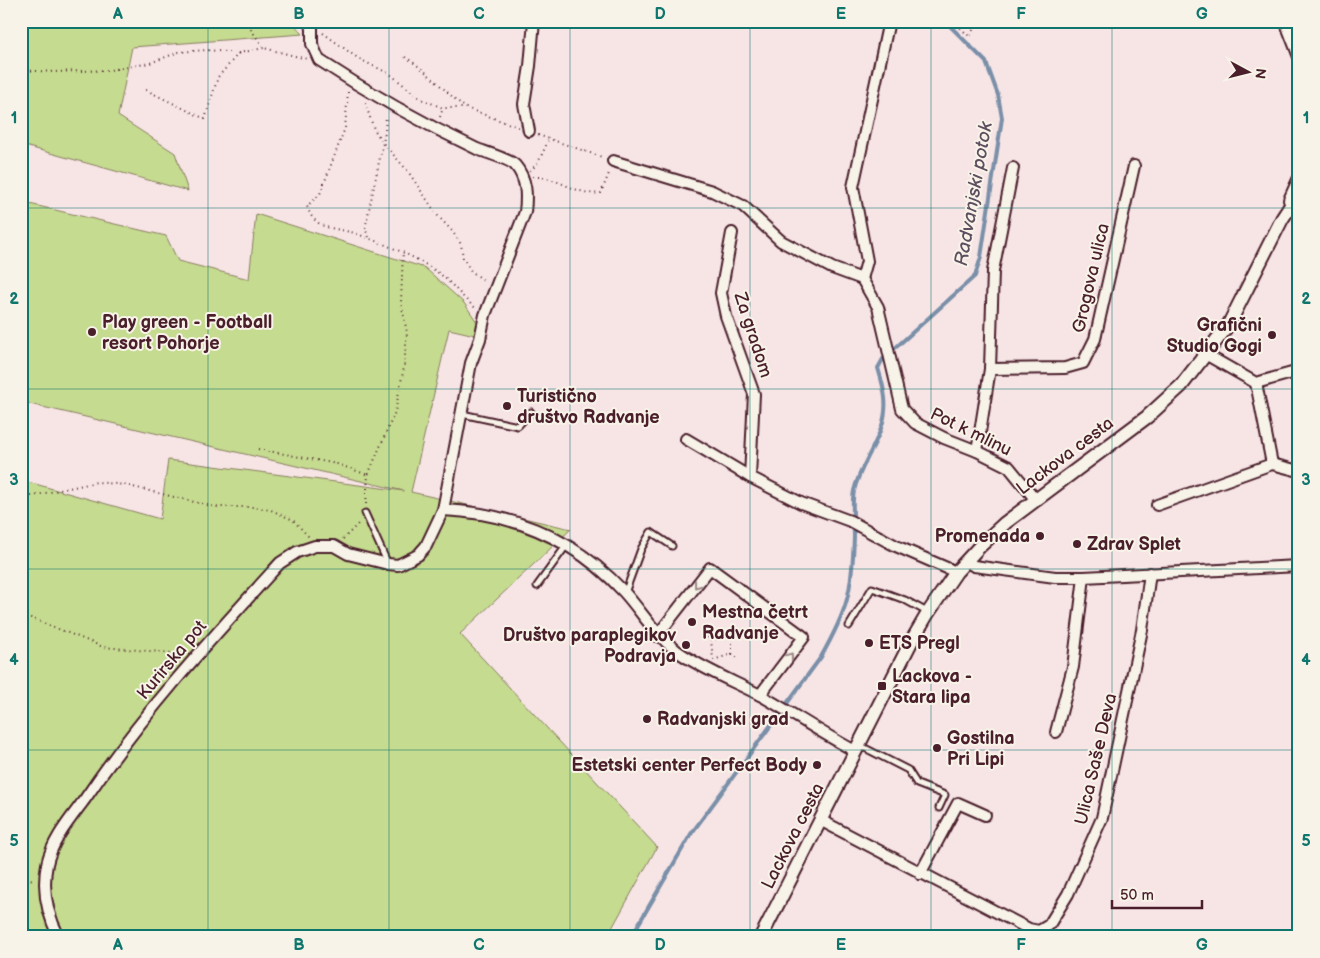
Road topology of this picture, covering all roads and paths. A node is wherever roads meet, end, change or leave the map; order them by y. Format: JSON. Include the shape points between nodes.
{"nodes":[{"id":1,"x":245,"y":21,"type":"edge"},
{"id":2,"x":534,"y":21,"type":"edge"},
{"id":3,"x":889,"y":21,"type":"edge"},
{"id":4,"x":953,"y":21,"type":"edge"},
{"id":5,"x":977,"y":21,"type":"edge"},
{"id":6,"x":1285,"y":21,"type":"edge"},
{"id":7,"x":310,"y":24,"type":"edge"},
{"id":8,"x":264,"y":48,"type":"junction"},
{"id":9,"x":239,"y":53,"type":"junction"},
{"id":10,"x":405,"y":57,"type":"dead end"},
{"id":11,"x":1299,"y":57,"type":"edge"},
{"id":12,"x":319,"y":60,"type":"junction"},
{"id":13,"x":21,"y":70,"type":"edge"},
{"id":14,"x":350,"y":80,"type":"junction"},
{"id":15,"x":360,"y":86,"type":"junction"},
{"id":16,"x":146,"y":90,"type":"dead end"},
{"id":17,"x":387,"y":100,"type":"junction"},
{"id":18,"x":466,"y":108,"type":"junction"},
{"id":19,"x":529,"y":131,"type":"junction"},
{"id":20,"x":549,"y":140,"type":"junction"},
{"id":21,"x":382,"y":143,"type":"junction"},
{"id":22,"x":614,"y":161,"type":"junction"},
{"id":23,"x":1134,"y":166,"type":"dead end"},
{"id":24,"x":1013,"y":168,"type":"dead end"},
{"id":25,"x":523,"y":178,"type":"junction"},
{"id":26,"x":1299,"y":180,"type":"edge"},
{"id":27,"x":1299,"y":193,"type":"edge"},
{"id":28,"x":1282,"y":219,"type":"junction"},
{"id":29,"x":732,"y":233,"type":"dead end"},
{"id":30,"x":370,"y":238,"type":"junction"},
{"id":31,"x":403,"y":251,"type":"junction"},
{"id":32,"x":862,"y":279,"type":"junction"},
{"id":33,"x":495,"y":290,"type":"junction"},
{"id":34,"x":484,"y":314,"type":"junction"},
{"id":35,"x":1207,"y":355,"type":"junction"},
{"id":36,"x":990,"y":370,"type":"junction"},
{"id":37,"x":1299,"y":371,"type":"edge"},
{"id":38,"x":1256,"y":383,"type":"junction"},
{"id":39,"x":530,"y":412,"type":"dead end"},
{"id":40,"x":462,"y":414,"type":"junction"},
{"id":41,"x":686,"y":440,"type":"dead end"},
{"id":42,"x":258,"y":449,"type":"dead end"},
{"id":43,"x":977,"y":451,"type":"junction"},
{"id":44,"x":1272,"y":464,"type":"junction"},
{"id":45,"x":1299,"y":471,"type":"edge"},
{"id":46,"x":368,"y":475,"type":"junction"},
{"id":47,"x":750,"y":477,"type":"junction"},
{"id":48,"x":21,"y":495,"type":"edge"},
{"id":49,"x":1036,"y":500,"type":"junction"},
{"id":50,"x":1157,"y":505,"type":"dead end"},
{"id":51,"x":443,"y":510,"type":"junction"},
{"id":52,"x":365,"y":513,"type":"junction"},
{"id":53,"x":315,"y":546,"type":"junction"},
{"id":54,"x":334,"y":546,"type":"junction"},
{"id":55,"x":566,"y":546,"type":"junction"},
{"id":56,"x":672,"y":546,"type":"dead end"},
{"id":57,"x":966,"y":561,"type":"junction"},
{"id":58,"x":388,"y":564,"type":"junction"},
{"id":59,"x":1299,"y":566,"type":"edge"},
{"id":60,"x":956,"y":572,"type":"junction"},
{"id":61,"x":1150,"y":573,"type":"junction"},
{"id":62,"x":1084,"y":578,"type":"junction"},
{"id":63,"x":536,"y":586,"type":"dead end"},
{"id":64,"x":625,"y":593,"type":"junction"},
{"id":65,"x":928,"y":613,"type":"junction"},
{"id":66,"x":21,"y":614,"type":"edge"},
{"id":67,"x":849,"y":626,"type":"dead end"},
{"id":68,"x":736,"y":629,"type":"dead end"},
{"id":69,"x":703,"y":634,"type":"dead end"},
{"id":70,"x":732,"y":635,"type":"junction"},
{"id":71,"x":657,"y":636,"type":"junction"},
{"id":72,"x":712,"y":640,"type":"junction"},
{"id":73,"x":732,"y":654,"type":"junction"},
{"id":74,"x":196,"y":655,"type":"junction"},
{"id":75,"x":738,"y":658,"type":"dead end"},
{"id":76,"x":710,"y":664,"type":"junction"},
{"id":77,"x":760,"y":695,"type":"junction"},
{"id":78,"x":1056,"y":732,"type":"dead end"},
{"id":79,"x":857,"y":748,"type":"junction"},
{"id":80,"x":939,"y":808,"type":"dead end"},
{"id":81,"x":985,"y":815,"type":"dead end"},
{"id":82,"x":820,"y":820,"type":"junction"},
{"id":83,"x":920,"y":874,"type":"junction"},
{"id":84,"x":59,"y":937,"type":"edge"},
{"id":85,"x":761,"y":937,"type":"edge"}],
"edges":[{"from":1,"to":8,"type":"path"},
{"from":2,"to":19,"type":"street","via":[[524,104]]},
{"from":3,"to":32,"type":"street","via":[[853,188],[866,261]]},
{"from":4,"to":5,"type":"path","via":[[970,37]]},
{"from":6,"to":11,"type":"street"},
{"from":7,"to":12,"type":"street","via":[[312,44]]},
{"from":7,"to":18,"type":"path","via":[[359,59],[390,74],[421,99],[443,108]]},
{"from":8,"to":9,"type":"path"},
{"from":8,"to":12,"type":"path","via":[[298,58]]},
{"from":9,"to":13,"type":"path","via":[[179,52],[110,70]]},
{"from":9,"to":16,"type":"path","via":[[218,77],[205,119]]},
{"from":10,"to":18,"type":"path","via":[[423,68],[445,92]]},
{"from":12,"to":14,"type":"street"},
{"from":14,"to":15,"type":"street"},
{"from":14,"to":30,"type":"path","via":[[345,128],[320,194],[308,206],[311,218],[320,226],[345,229]]},
{"from":15,"to":17,"type":"street"},
{"from":15,"to":21,"type":"path"},
{"from":17,"to":21,"type":"path"},
{"from":17,"to":25,"type":"street","via":[[428,126],[514,163]]},
{"from":18,"to":19,"type":"path"},
{"from":19,"to":20,"type":"path"},
{"from":20,"to":22,"type":"path"},
{"from":20,"to":25,"type":"path","via":[[538,163]]},
{"from":21,"to":30,"type":"path","via":[[365,229]]},
{"from":21,"to":33,"type":"path","via":[[407,170],[461,244],[463,258],[471,272]]},
{"from":22,"to":25,"type":"path","via":[[601,193],[589,195],[542,176]]},
{"from":22,"to":32,"type":"street","via":[[712,191],[743,206],[781,241],[832,268]]},
{"from":23,"to":36,"type":"street","name":"Grogova ulica","via":[[1095,339],[1083,363],[1065,368]]},
{"from":24,"to":36,"type":"street","via":[[993,271]]},
{"from":25,"to":33,"type":"street","name":"Kurirska pot","via":[[527,196],[525,212]]},
{"from":26,"to":28,"type":"street"},
{"from":27,"to":28,"type":"street","name":"Lackova cesta"},
{"from":28,"to":35,"type":"street","name":"Lackova cesta","via":[[1229,324]]},
{"from":29,"to":47,"type":"street","name":"Za gradom","via":[[721,293],[754,394]]},
{"from":30,"to":31,"type":"path"},
{"from":31,"to":34,"type":"path","via":[[442,275],[462,298]]},
{"from":31,"to":46,"type":"path","via":[[401,302],[407,333],[404,367],[395,412]]},
{"from":32,"to":43,"type":"street","name":"Pot k mlinu","via":[[878,307],[898,401],[908,417],[944,438]]},
{"from":33,"to":34,"type":"street","name":"Kurirska pot"},
{"from":34,"to":40,"type":"street","name":"Kurirska pot"},
{"from":35,"to":38,"type":"street"},
{"from":35,"to":49,"type":"street","name":"Lackova cesta","via":[[1181,386],[1147,417]]},
{"from":36,"to":43,"type":"street"},
{"from":37,"to":38,"type":"street"},
{"from":38,"to":44,"type":"street"},
{"from":39,"to":40,"type":"lane","via":[[518,426]]},
{"from":40,"to":51,"type":"street","name":"Kurirska pot"},
{"from":41,"to":47,"type":"street"},
{"from":42,"to":46,"type":"path","via":[[337,464]]},
{"from":43,"to":49,"type":"street","name":"Pot k mlinu","via":[[1010,467]]},
{"from":44,"to":45,"type":"street"},
{"from":44,"to":50,"type":"street"},
{"from":46,"to":52,"type":"path"},
{"from":47,"to":60,"type":"street"},
{"from":48,"to":53,"type":"path","via":[[32,496],[97,482],[125,485],[215,507],[271,510],[293,520],[305,530]]},
{"from":49,"to":57,"type":"street","name":"Lackova cesta","via":[[1005,523]]},
{"from":51,"to":55,"type":"street","via":[[474,511],[507,518],[532,526]]},
{"from":51,"to":58,"type":"street","name":"Kurirska pot","via":[[432,536],[418,555],[398,565]]},
{"from":52,"to":54,"type":"path","via":[[360,522]]},
{"from":52,"to":58,"type":"lane"},
{"from":53,"to":54,"type":"street","name":"Kurirska pot"},
{"from":53,"to":74,"type":"street","name":"Kurirska pot","via":[[296,552],[280,563]]},
{"from":54,"to":58,"type":"street","name":"Kurirska pot","via":[[348,554]]},
{"from":55,"to":63,"type":"lane"},
{"from":55,"to":64,"type":"street","via":[[600,569]]},
{"from":56,"to":64,"type":"lane","via":[[651,532]]},
{"from":57,"to":60,"type":"street","name":"Lackova cesta"},
{"from":57,"to":62,"type":"street","via":[[974,566]]},
{"from":59,"to":61,"type":"street"},
{"from":60,"to":65,"type":"street","name":"Lackova cesta"},
{"from":61,"to":62,"type":"street"},
{"from":61,"to":83,"type":"street","name":"Ulica Saše Deva","via":[[1142,630],[1102,818],[1068,894],[1049,925],[1039,931],[1029,929]]},
{"from":62,"to":78,"type":"street","via":[[1073,667]]},
{"from":64,"to":71,"type":"street"},
{"from":65,"to":67,"type":"lane","via":[[872,588]]},
{"from":65,"to":79,"type":"street","name":"Lackova cesta"},
{"from":66,"to":74,"type":"path","via":[[103,647]]},
{"from":68,"to":70,"type":"path"},
{"from":69,"to":72,"type":"path"},
{"from":70,"to":72,"type":"path"},
{"from":70,"to":73,"type":"path"},
{"from":71,"to":76,"type":"street","via":[[678,652]]},
{"from":77,"to":71,"type":"street","one_way":true,"via":[[804,637],[710,568]]},
{"from":72,"to":76,"type":"path"},
{"from":73,"to":75,"type":"path"},
{"from":73,"to":76,"type":"path"},
{"from":74,"to":84,"type":"street","name":"Kurirska pot","via":[[117,751],[57,840],[47,862],[45,883],[46,907]]},
{"from":76,"to":77,"type":"street"},
{"from":77,"to":79,"type":"street"},
{"from":79,"to":80,"type":"lane","via":[[908,770],[917,784],[944,795]]},
{"from":79,"to":82,"type":"street","name":"Lackova cesta"},
{"from":81,"to":83,"type":"street","via":[[958,803]]},
{"from":82,"to":83,"type":"street","name":"Ulica Saše Deva"},
{"from":82,"to":85,"type":"street","name":"Lackova cesta"}]}
